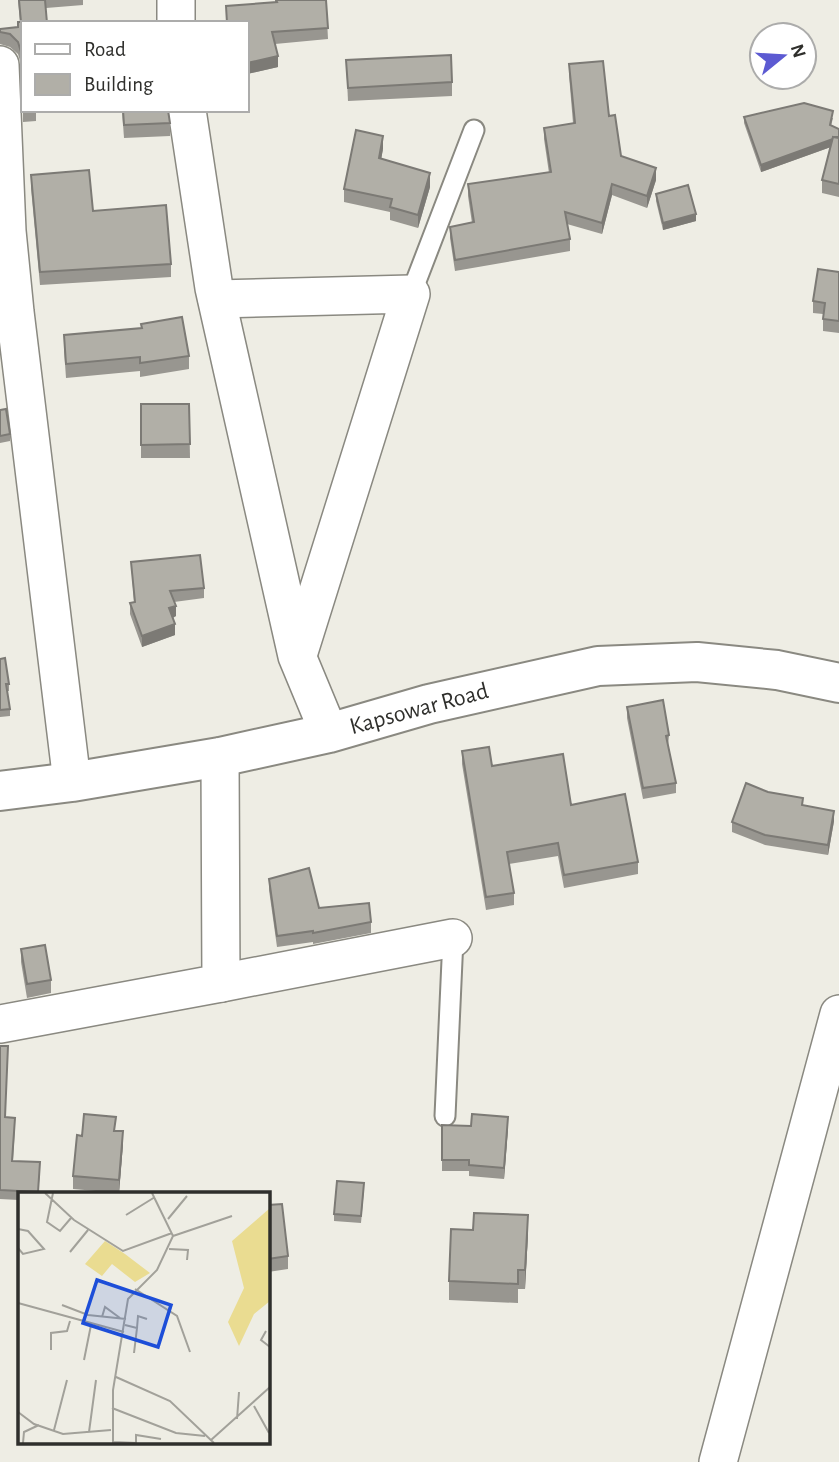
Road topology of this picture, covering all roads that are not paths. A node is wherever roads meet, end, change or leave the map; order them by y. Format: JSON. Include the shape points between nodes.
{"nodes":[{"id":1,"x":176,"y":0,"type":"edge"},
{"id":2,"x":176,"y":21,"type":"edge"},
{"id":3,"x":0,"y":65,"type":"edge"},
{"id":4,"x":187,"y":112,"type":"edge"},
{"id":5,"x":474,"y":130,"type":"dead end"},
{"id":6,"x":2,"y":144,"type":"edge"},
{"id":7,"x":411,"y":294,"type":"junction"},
{"id":8,"x":217,"y":299,"type":"junction"},
{"id":9,"x":7,"y":313,"type":"edge"},
{"id":10,"x":298,"y":656,"type":"junction"},
{"id":11,"x":839,"y":683,"type":"edge"},
{"id":12,"x":329,"y":733,"type":"junction"},
{"id":13,"x":220,"y":757,"type":"junction"},
{"id":14,"x":72,"y":782,"type":"junction"},
{"id":15,"x":0,"y":791,"type":"edge"},
{"id":16,"x":453,"y":938,"type":"joint"},
{"id":17,"x":222,"y":983,"type":"junction"},
{"id":18,"x":839,"y":1014,"type":"edge"},
{"id":19,"x":0,"y":1024,"type":"edge"},
{"id":20,"x":445,"y":1116,"type":"dead end"},
{"id":21,"x":719,"y":1462,"type":"edge"}],
"edges":[{"from":1,"to":2,"type":"street"},
{"from":3,"to":6,"type":"street"},
{"from":4,"to":8,"type":"street"},
{"from":5,"to":7,"type":"lane"},
{"from":6,"to":9,"type":"street"},
{"from":7,"to":8,"type":"street"},
{"from":7,"to":10,"type":"street"},
{"from":8,"to":10,"type":"street"},
{"from":9,"to":14,"type":"street"},
{"from":10,"to":12,"type":"street"},
{"from":11,"to":12,"type":"main road","name":"Kapsowar Road","via":[[777,670],[698,662],[598,666],[429,704]]},
{"from":12,"to":13,"type":"main road","name":"Kapsowar Road"},
{"from":13,"to":14,"type":"main road","name":"Kapsowar Road"},
{"from":13,"to":17,"type":"street"},
{"from":14,"to":15,"type":"main road","name":"Kapsowar Road"},
{"from":16,"to":17,"type":"street"},
{"from":16,"to":20,"type":"lane"},
{"from":17,"to":19,"type":"street"},
{"from":18,"to":21,"type":"street"}]}
